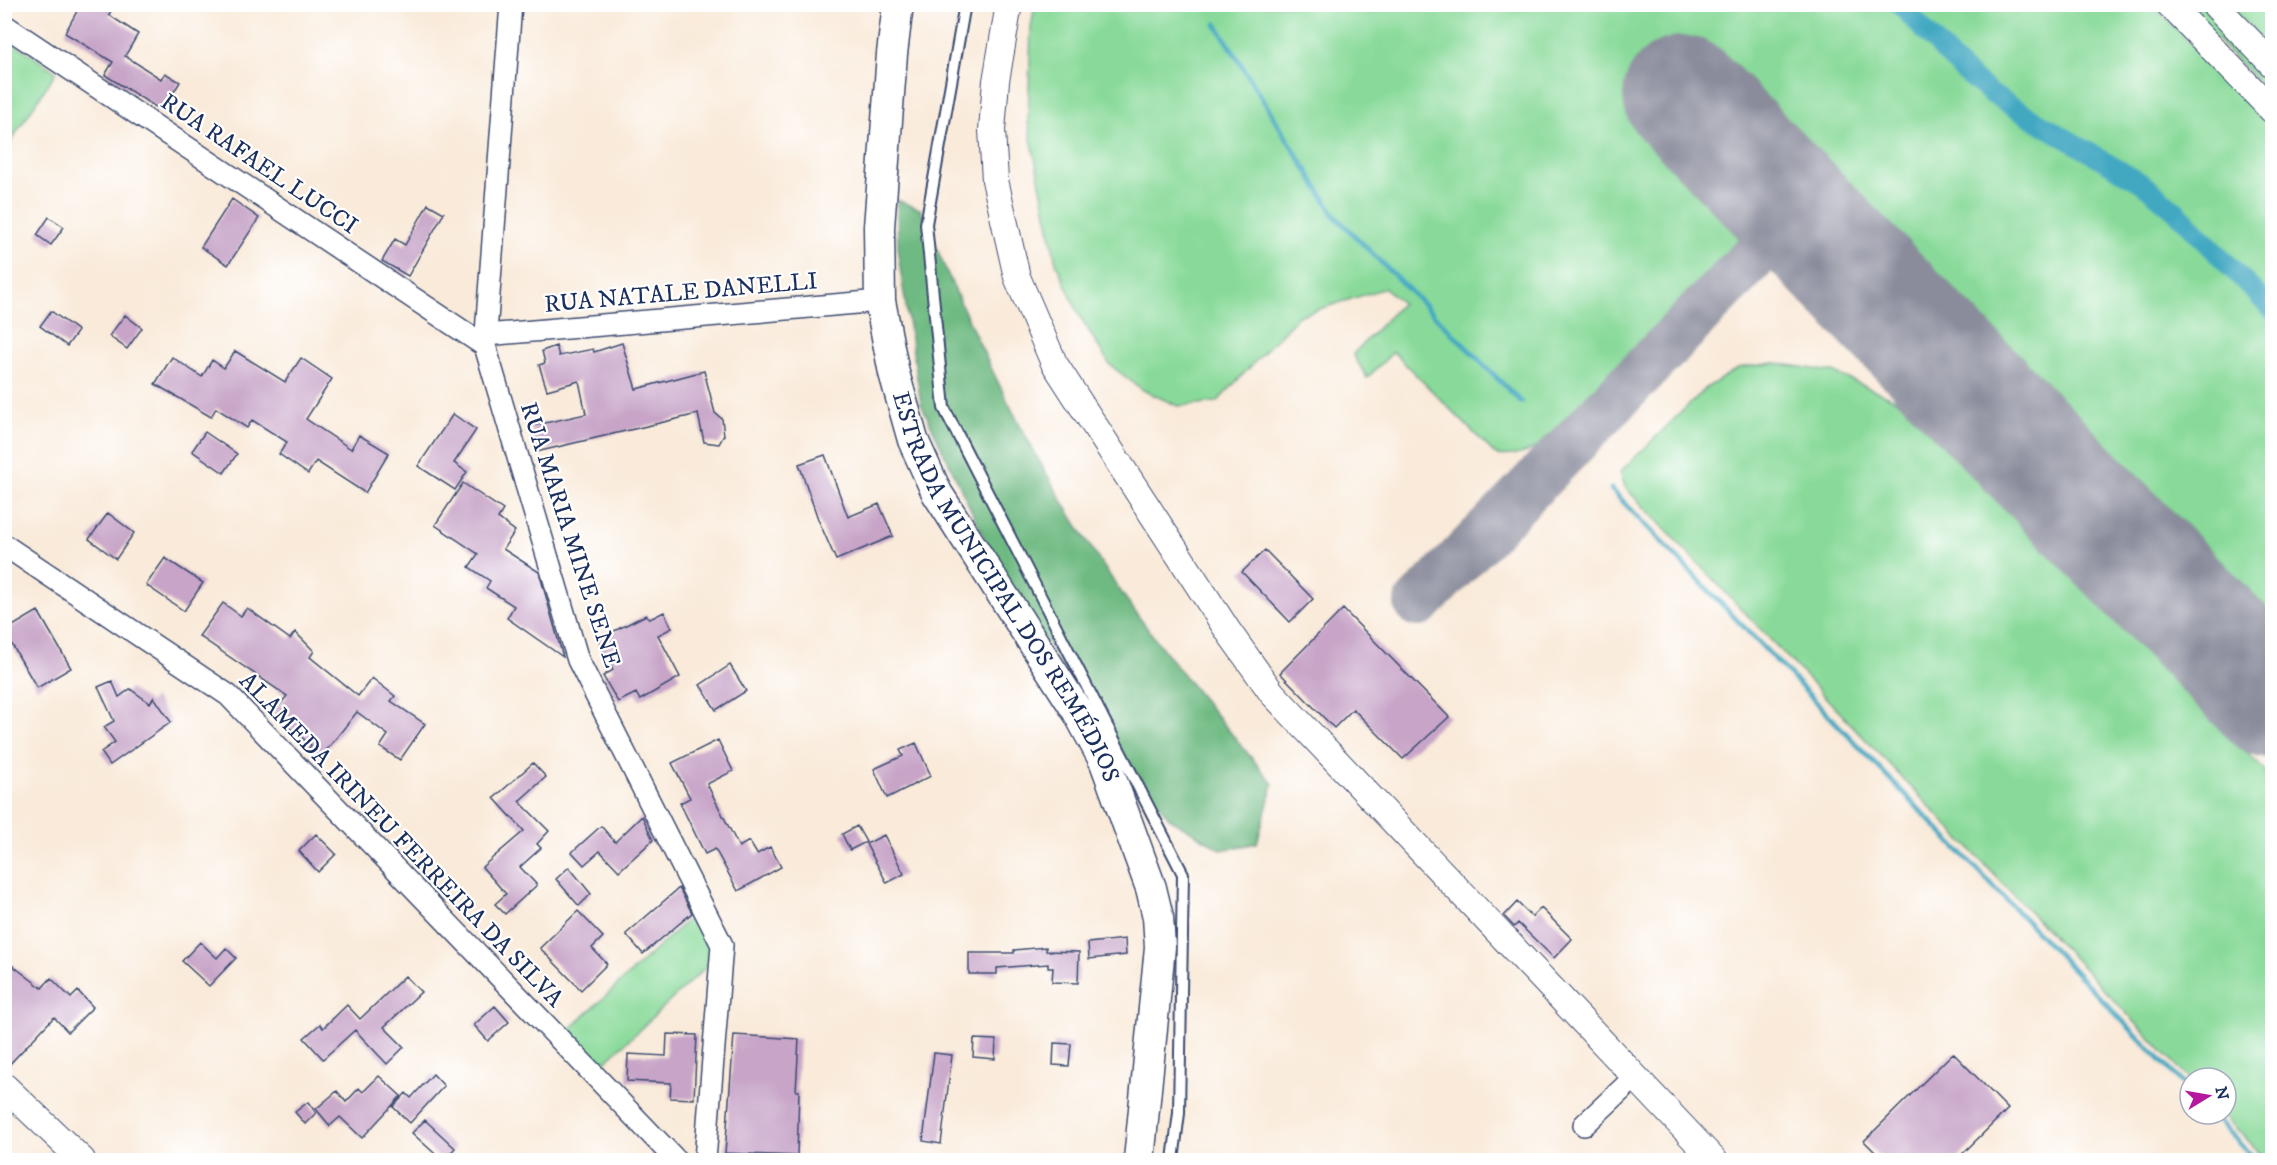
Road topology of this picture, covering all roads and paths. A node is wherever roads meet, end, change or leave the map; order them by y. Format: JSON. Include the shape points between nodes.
{"nodes":[{"id":1,"x":511,"y":4,"type":"edge"},
{"id":2,"x":898,"y":4,"type":"edge"},
{"id":3,"x":965,"y":4,"type":"edge"},
{"id":4,"x":1009,"y":4,"type":"edge"},
{"id":5,"x":2169,"y":4,"type":"edge"},
{"id":6,"x":2214,"y":4,"type":"edge"},
{"id":7,"x":4,"y":25,"type":"edge"},
{"id":8,"x":2272,"y":64,"type":"edge"},
{"id":9,"x":2272,"y":110,"type":"edge"},
{"id":10,"x":880,"y":301,"type":"junction"},
{"id":11,"x":485,"y":341,"type":"junction"},
{"id":12,"x":4,"y":545,"type":"edge"},
{"id":13,"x":1635,"y":1077,"type":"junction"},
{"id":14,"x":4,"y":1086,"type":"edge"},
{"id":15,"x":1584,"y":1125,"type":"dead end"},
{"id":16,"x":82,"y":1161,"type":"edge"},
{"id":17,"x":676,"y":1161,"type":"edge"},
{"id":18,"x":705,"y":1161,"type":"edge"},
{"id":19,"x":1139,"y":1161,"type":"edge"},
{"id":20,"x":1173,"y":1161,"type":"edge"},
{"id":21,"x":1714,"y":1161,"type":"edge"}],
"edges":[{"from":1,"to":11,"type":"street","name":"RUA MARIA MINE SENE"},
{"from":2,"to":10,"type":"main road","name":"ESTRADA MUNICIPAL DOS REMÉDIOS","via":[[879,226]]},
{"from":3,"to":20,"type":"lane","via":[[926,224],[944,408],[1184,874],[1179,1113]]},
{"from":4,"to":13,"type":"street","via":[[992,130],[995,180],[1017,277],[1054,363],[1272,693]]},
{"from":5,"to":9,"type":"street"},
{"from":6,"to":8,"type":"street"},
{"from":7,"to":11,"type":"street","name":"RUA RAFAEL LUCCI"},
{"from":10,"to":11,"type":"street","name":"RUA NATALE DANELLI"},
{"from":10,"to":19,"type":"main road","name":"ESTRADA MUNICIPAL DOS REMÉDIOS","via":[[894,373],[913,440],[937,493],[1078,712],[1105,762],[1151,888],[1160,947]]},
{"from":11,"to":18,"type":"street","name":"RUA MARIA MINE SENE","via":[[578,660],[722,945]]},
{"from":12,"to":17,"type":"street","name":"ALAMEDA IRINEU FERREIRA DA SILVA","via":[[228,695]]},
{"from":13,"to":15,"type":"street"},
{"from":13,"to":21,"type":"street"},
{"from":14,"to":16,"type":"street"}]}
